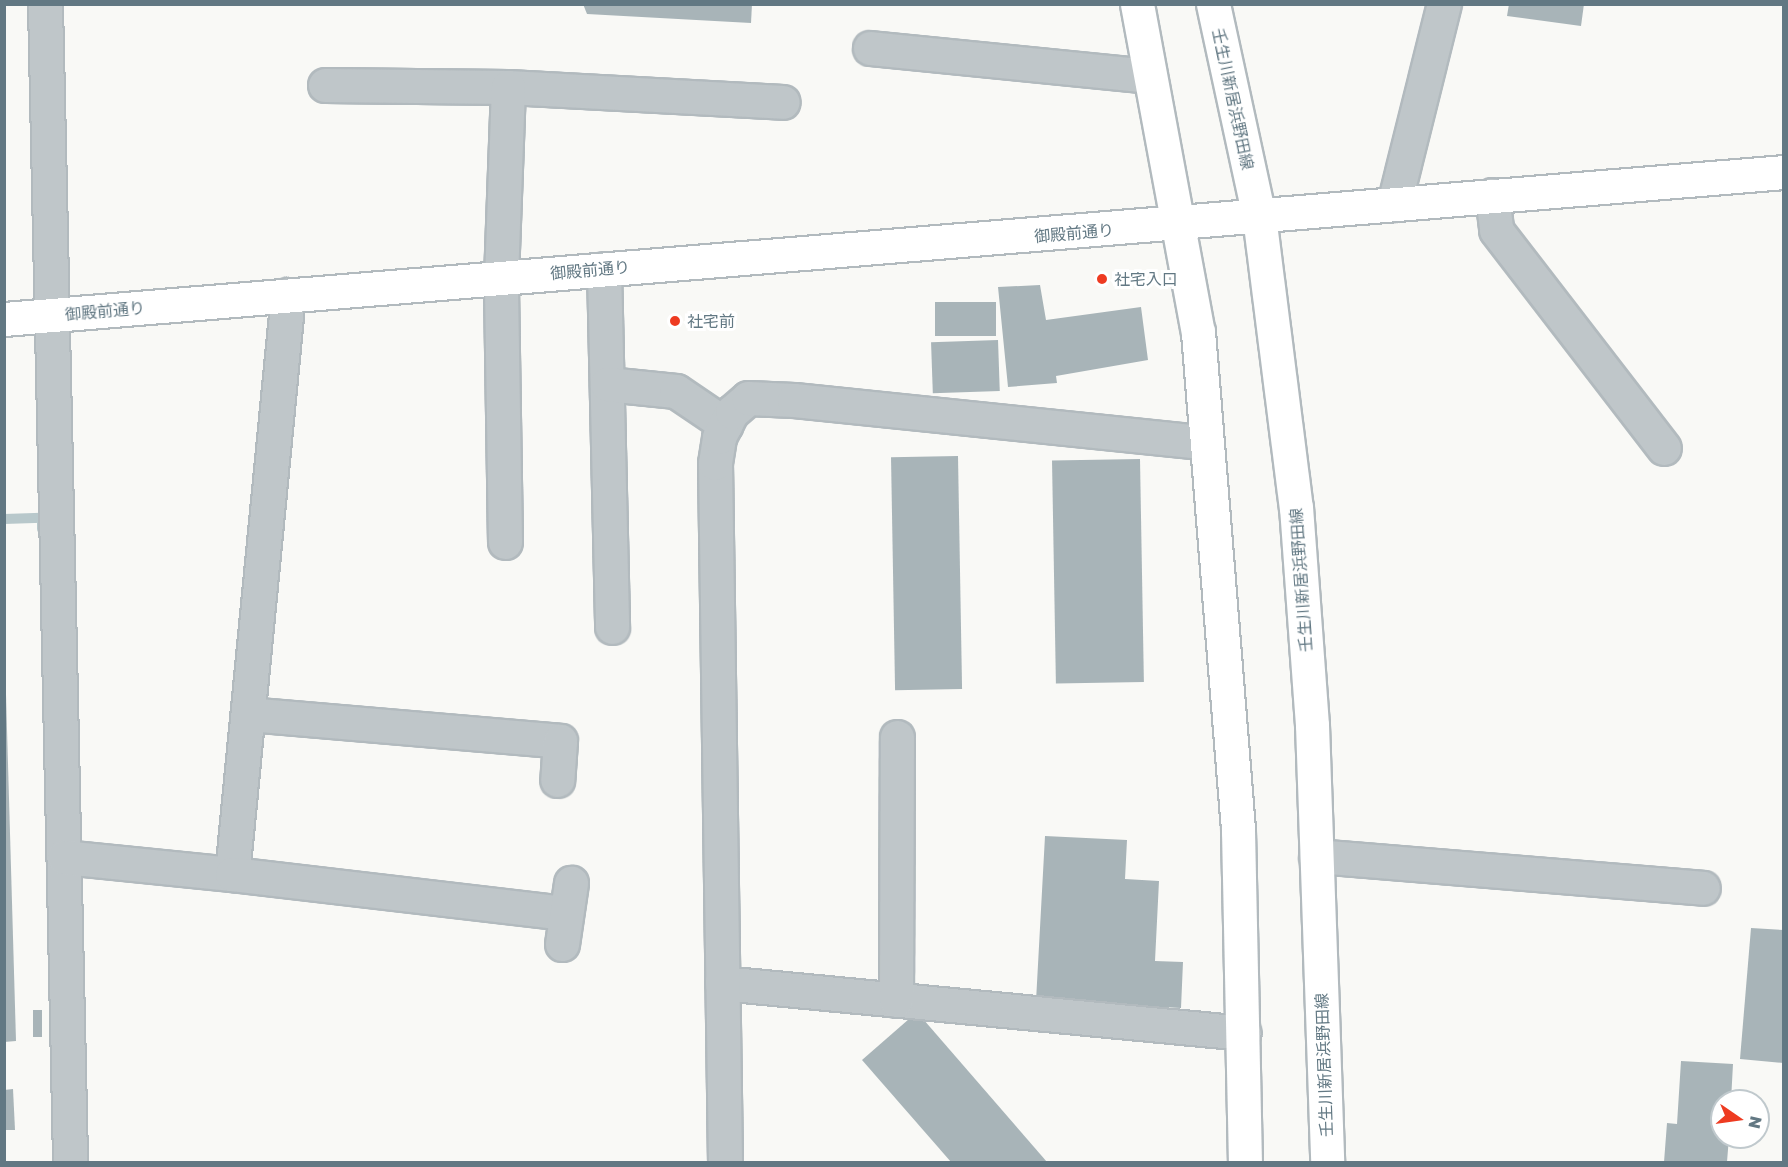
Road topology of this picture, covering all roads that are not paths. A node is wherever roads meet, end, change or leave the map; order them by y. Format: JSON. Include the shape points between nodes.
{"nodes":[{"id":1,"x":45,"y":4,"type":"edge"},
{"id":2,"x":1137,"y":4,"type":"edge"},
{"id":3,"x":1213,"y":4,"type":"edge"},
{"id":4,"x":1444,"y":4,"type":"edge"},
{"id":5,"x":870,"y":48,"type":"dead end"},
{"id":6,"x":1150,"y":75,"type":"junction"},
{"id":7,"x":325,"y":85,"type":"dead end"},
{"id":8,"x":508,"y":87,"type":"junction"},
{"id":9,"x":783,"y":102,"type":"dead end"},
{"id":10,"x":1784,"y":172,"type":"edge"},
{"id":11,"x":1492,"y":195,"type":"junction"},
{"id":12,"x":1394,"y":204,"type":"junction"},
{"id":13,"x":1259,"y":216,"type":"junction"},
{"id":14,"x":1175,"y":225,"type":"junction"},
{"id":15,"x":604,"y":269,"type":"junction"},
{"id":16,"x":501,"y":278,"type":"junction"},
{"id":17,"x":288,"y":295,"type":"junction"},
{"id":18,"x":51,"y":315,"type":"junction"},
{"id":19,"x":4,"y":319,"type":"edge"},
{"id":20,"x":607,"y":384,"type":"junction"},
{"id":21,"x":726,"y":425,"type":"junction"},
{"id":22,"x":1207,"y":443,"type":"junction"},
{"id":23,"x":1664,"y":448,"type":"dead end"},
{"id":24,"x":505,"y":542,"type":"dead end"},
{"id":25,"x":612,"y":627,"type":"dead end"},
{"id":26,"x":248,"y":714,"type":"junction"},
{"id":27,"x":897,"y":737,"type":"dead end"},
{"id":28,"x":557,"y":780,"type":"dead end"},
{"id":29,"x":1316,"y":856,"type":"junction"},
{"id":30,"x":64,"y":857,"type":"junction"},
{"id":31,"x":232,"y":874,"type":"junction"},
{"id":32,"x":1703,"y":888,"type":"dead end"},
{"id":33,"x":566,"y":913,"type":"dead end"},
{"id":34,"x":722,"y":983,"type":"junction"},
{"id":35,"x":896,"y":1000,"type":"junction"},
{"id":36,"x":1244,"y":1033,"type":"junction"},
{"id":37,"x":70,"y":1162,"type":"edge"},
{"id":38,"x":725,"y":1162,"type":"edge"},
{"id":39,"x":1245,"y":1162,"type":"edge"},
{"id":40,"x":1327,"y":1162,"type":"edge"}],
"edges":[{"from":1,"to":18,"type":"street"},
{"from":2,"to":6,"type":"main road"},
{"from":3,"to":13,"type":"main road","name":"壬生川新居浜野田線"},
{"from":4,"to":12,"type":"street"},
{"from":5,"to":6,"type":"street"},
{"from":6,"to":14,"type":"main road"},
{"from":7,"to":8,"type":"street"},
{"from":8,"to":9,"type":"street"},
{"from":8,"to":16,"type":"street"},
{"from":10,"to":11,"type":"main road","name":"御殿前通り"},
{"from":11,"to":12,"type":"main road","name":"御殿前通り"},
{"from":11,"to":23,"type":"street","via":[[1496,230]]},
{"from":12,"to":13,"type":"main road","name":"御殿前通り"},
{"from":13,"to":14,"type":"main road","name":"御殿前通り"},
{"from":13,"to":29,"type":"main road","name":"壬生川新居浜野田線","via":[[1296,507]]},
{"from":14,"to":15,"type":"main road","name":"御殿前通り"},
{"from":14,"to":22,"type":"main road","via":[[1198,332]]},
{"from":15,"to":16,"type":"main road","name":"御殿前通り"},
{"from":15,"to":20,"type":"street"},
{"from":16,"to":17,"type":"main road","name":"御殿前通り"},
{"from":16,"to":24,"type":"street"},
{"from":17,"to":18,"type":"main road","name":"御殿前通り"},
{"from":17,"to":26,"type":"street"},
{"from":18,"to":19,"type":"main road","name":"御殿前通り"},
{"from":18,"to":30,"type":"street"},
{"from":20,"to":21,"type":"street","via":[[676,391]]},
{"from":20,"to":25,"type":"street"},
{"from":21,"to":22,"type":"street","via":[[748,398]]},
{"from":21,"to":34,"type":"street","via":[[715,463]]},
{"from":22,"to":36,"type":"main road","via":[[1238,830]]},
{"from":26,"to":28,"type":"street","via":[[560,741]]},
{"from":26,"to":31,"type":"street"},
{"from":27,"to":35,"type":"street"},
{"from":29,"to":32,"type":"street"},
{"from":29,"to":40,"type":"main road","name":"壬生川新居浜野田線"},
{"from":30,"to":31,"type":"street"},
{"from":30,"to":37,"type":"street"},
{"from":31,"to":33,"type":"street"},
{"from":34,"to":35,"type":"street"},
{"from":34,"to":38,"type":"street"},
{"from":35,"to":36,"type":"street"},
{"from":36,"to":39,"type":"main road"}]}
